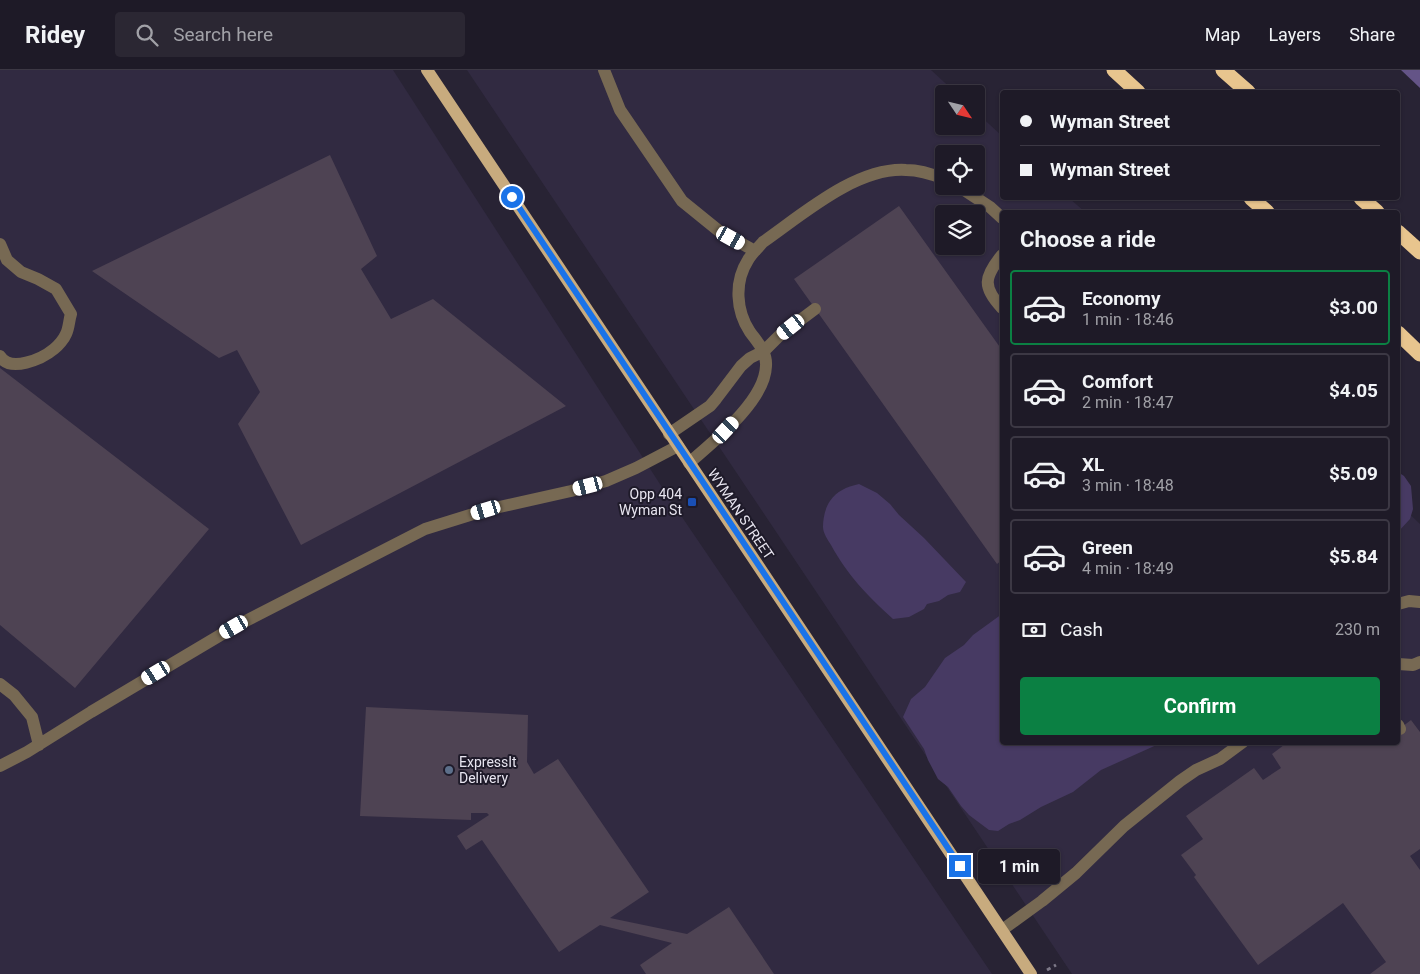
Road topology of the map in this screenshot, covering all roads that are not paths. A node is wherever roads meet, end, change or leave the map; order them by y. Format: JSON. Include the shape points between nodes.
{"nodes":[{"id":1,"x":427,"y":70,"type":"edge"},
{"id":2,"x":604,"y":70,"type":"edge"},
{"id":3,"x":1114,"y":70,"type":"edge"},
{"id":4,"x":1223,"y":70,"type":"edge"},
{"id":5,"x":1136,"y":90,"type":"edge"},
{"id":6,"x":1246,"y":90,"type":"edge"},
{"id":7,"x":935,"y":176,"type":"edge"},
{"id":8,"x":972,"y":195,"type":"edge"},
{"id":9,"x":1253,"y":200,"type":"edge"},
{"id":10,"x":1363,"y":200,"type":"edge"},
{"id":11,"x":1265,"y":210,"type":"edge"},
{"id":12,"x":1375,"y":210,"type":"edge"},
{"id":13,"x":1000,"y":216,"type":"edge"},
{"id":14,"x":1400,"y":234,"type":"edge"},
{"id":15,"x":0,"y":244,"type":"edge"},
{"id":16,"x":755,"y":251,"type":"junction"},
{"id":17,"x":1420,"y":252,"type":"edge"},
{"id":18,"x":1000,"y":258,"type":"edge"},
{"id":19,"x":1000,"y":306,"type":"edge"},
{"id":20,"x":815,"y":309,"type":"dead end"},
{"id":21,"x":1400,"y":335,"type":"edge"},
{"id":22,"x":764,"y":351,"type":"junction"},
{"id":23,"x":1420,"y":354,"type":"edge"},
{"id":24,"x":0,"y":356,"type":"edge"},
{"id":25,"x":670,"y":434,"type":"junction"},
{"id":26,"x":678,"y":446,"type":"junction"},
{"id":27,"x":689,"y":462,"type":"junction"},
{"id":28,"x":1420,"y":602,"type":"edge"},
{"id":29,"x":1400,"y":604,"type":"edge"},
{"id":30,"x":1420,"y":662,"type":"edge"},
{"id":31,"x":1400,"y":664,"type":"edge"},
{"id":32,"x":0,"y":684,"type":"edge"},
{"id":33,"x":39,"y":745,"type":"junction"},
{"id":34,"x":1239,"y":745,"type":"edge"},
{"id":35,"x":0,"y":766,"type":"edge"},
{"id":36,"x":1002,"y":930,"type":"junction"},
{"id":37,"x":1030,"y":974,"type":"edge"}],
"edges":[{"from":1,"to":25,"type":"main road","name":"WYMAN STREET"},
{"from":2,"to":16,"type":"lane","via":[[620,110],[682,201],[719,231]]},
{"from":3,"to":5,"type":"highway"},
{"from":4,"to":6,"type":"highway"},
{"from":7,"to":16,"type":"lane","via":[[905,170],[888,171],[851,182],[763,242]]},
{"from":8,"to":13,"type":"lane"},
{"from":9,"to":11,"type":"highway"},
{"from":10,"to":12,"type":"highway"},
{"from":14,"to":17,"type":"highway"},
{"from":15,"to":24,"type":"lane","via":[[7,260],[21,272],[56,289],[70,314],[66,334],[55,349],[35,360],[16,365]]},
{"from":16,"to":22,"type":"lane","via":[[743,269],[739,283],[740,313]]},
{"from":18,"to":19,"type":"lane","via":[[987,282],[990,294]]},
{"from":20,"to":22,"type":"lane"},
{"from":21,"to":23,"type":"highway"},
{"from":22,"to":25,"type":"lane","via":[[741,366],[710,406]]},
{"from":22,"to":27,"type":"lane","via":[[765,376],[761,386],[726,430]]},
{"from":25,"to":26,"type":"main road","name":"WYMAN STREET"},
{"from":26,"to":27,"type":"main road","name":"WYMAN STREET"},
{"from":26,"to":33,"type":"lane","via":[[606,481],[486,510],[425,529],[234,627]]},
{"from":27,"to":36,"type":"main road","name":"WYMAN STREET"},
{"from":28,"to":29,"type":"lane"},
{"from":30,"to":31,"type":"lane"},
{"from":32,"to":33,"type":"lane","via":[[32,717]]},
{"from":33,"to":35,"type":"lane"},
{"from":34,"to":36,"type":"lane","via":[[1180,781],[1110,838],[1076,873]]},
{"from":36,"to":37,"type":"main road","name":"WYMAN STREET"}]}
